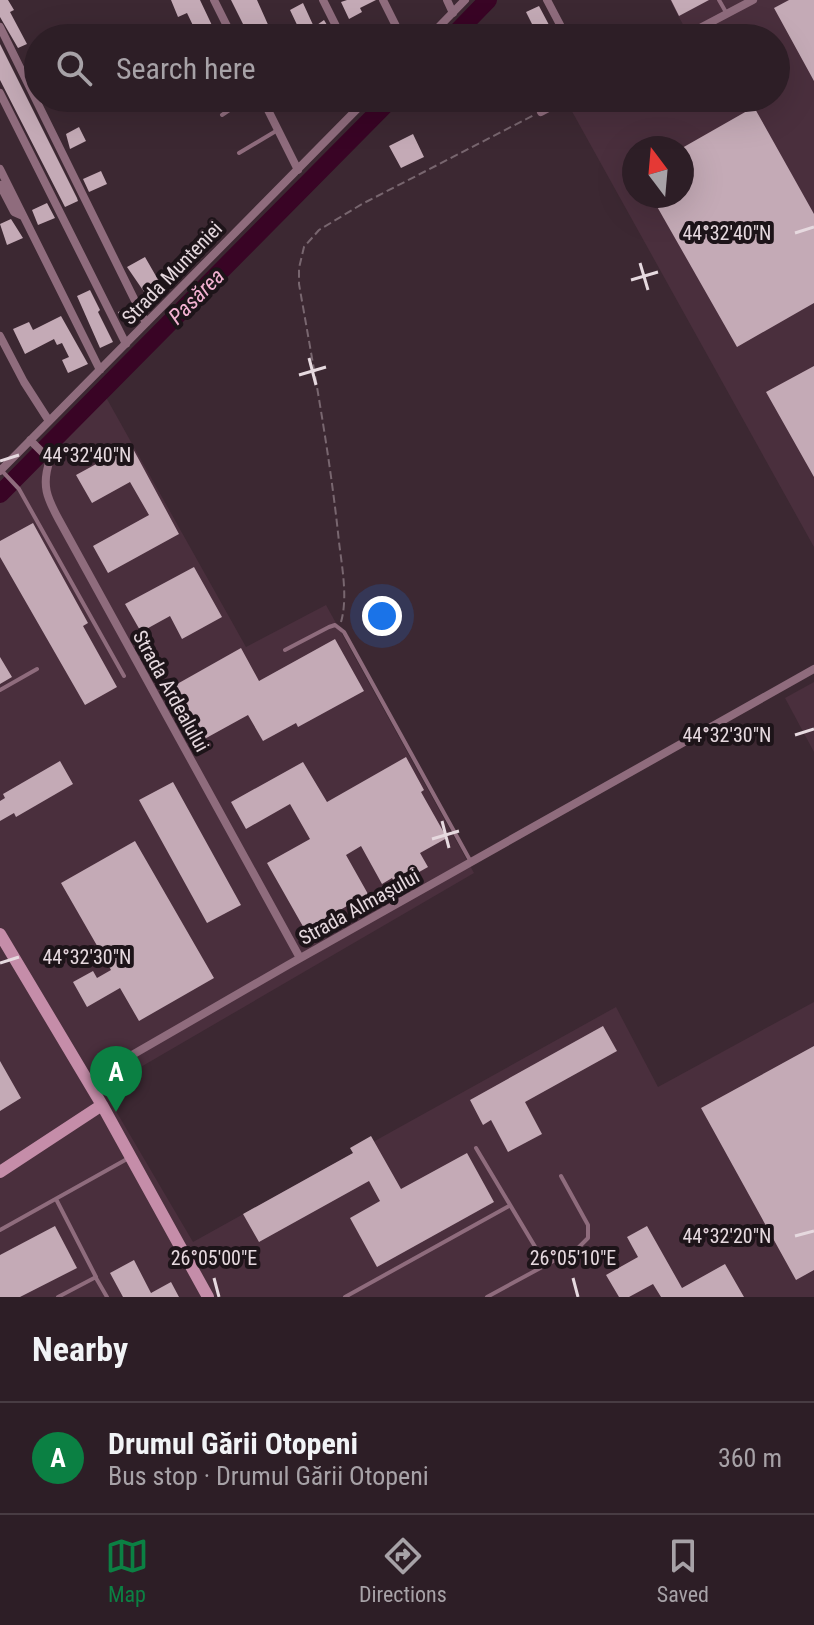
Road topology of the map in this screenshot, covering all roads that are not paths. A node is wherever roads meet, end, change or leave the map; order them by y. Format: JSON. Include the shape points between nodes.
{"nodes":[{"id":1,"x":214,"y":0,"type":"edge"},
{"id":2,"x":323,"y":0,"type":"edge"},
{"id":3,"x":383,"y":0,"type":"edge"},
{"id":4,"x":447,"y":0,"type":"edge"},
{"id":5,"x":465,"y":0,"type":"edge"},
{"id":6,"x":547,"y":0,"type":"edge"},
{"id":7,"x":719,"y":0,"type":"edge"},
{"id":8,"x":753,"y":0,"type":"edge"},
{"id":9,"x":453,"y":13,"type":"junction"},
{"id":10,"x":727,"y":14,"type":"junction"},
{"id":11,"x":226,"y":24,"type":"edge"},
{"id":12,"x":335,"y":24,"type":"edge"},
{"id":13,"x":395,"y":24,"type":"edge"},
{"id":14,"x":442,"y":24,"type":"edge"},
{"id":15,"x":560,"y":24,"type":"edge"},
{"id":16,"x":708,"y":24,"type":"edge"},
{"id":17,"x":0,"y":27,"type":"edge"},
{"id":18,"x":24,"y":76,"type":"edge"},
{"id":19,"x":0,"y":93,"type":"edge"},
{"id":20,"x":42,"y":112,"type":"edge"},
{"id":21,"x":226,"y":112,"type":"edge"},
{"id":22,"x":269,"y":112,"type":"edge"},
{"id":23,"x":354,"y":112,"type":"edge"},
{"id":24,"x":222,"y":115,"type":"dead end"},
{"id":25,"x":278,"y":130,"type":"junction"},
{"id":26,"x":239,"y":153,"type":"dead end"},
{"id":27,"x":0,"y":169,"type":"edge"},
{"id":28,"x":298,"y":170,"type":"junction"},
{"id":29,"x":0,"y":185,"type":"edge"},
{"id":30,"x":23,"y":216,"type":"junction"},
{"id":31,"x":146,"y":323,"type":"junction"},
{"id":32,"x":0,"y":336,"type":"edge"},
{"id":33,"x":126,"y":344,"type":"junction"},
{"id":34,"x":100,"y":370,"type":"junction"},
{"id":35,"x":49,"y":421,"type":"junction"},
{"id":36,"x":32,"y":442,"type":"junction"},
{"id":37,"x":3,"y":473,"type":"edge"},
{"id":38,"x":285,"y":650,"type":"dead end"},
{"id":39,"x":37,"y":669,"type":"dead end"},
{"id":40,"x":814,"y":669,"type":"edge"},
{"id":41,"x":124,"y":676,"type":"dead end"},
{"id":42,"x":0,"y":690,"type":"edge"},
{"id":43,"x":471,"y":862,"type":"junction"},
{"id":44,"x":0,"y":934,"type":"edge"},
{"id":45,"x":300,"y":958,"type":"junction"},
{"id":46,"x":87,"y":1081,"type":"junction"},
{"id":47,"x":102,"y":1105,"type":"junction"},
{"id":48,"x":476,"y":1148,"type":"dead end"},
{"id":49,"x":131,"y":1157,"type":"junction"},
{"id":50,"x":0,"y":1172,"type":"edge"},
{"id":51,"x":561,"y":1176,"type":"dead end"},
{"id":52,"x":56,"y":1199,"type":"junction"},
{"id":53,"x":509,"y":1206,"type":"junction"},
{"id":54,"x":0,"y":1230,"type":"edge"},
{"id":55,"x":546,"y":1265,"type":"junction"},
{"id":56,"x":96,"y":1277,"type":"junction"},
{"id":57,"x":58,"y":1297,"type":"edge"},
{"id":58,"x":107,"y":1297,"type":"edge"},
{"id":59,"x":208,"y":1297,"type":"edge"},
{"id":60,"x":345,"y":1297,"type":"edge"},
{"id":61,"x":487,"y":1297,"type":"edge"}],
"edges":[{"from":1,"to":11,"type":"street"},
{"from":2,"to":12,"type":"street"},
{"from":3,"to":13,"type":"street"},
{"from":4,"to":9,"type":"street"},
{"from":5,"to":9,"type":"street"},
{"from":6,"to":15,"type":"street"},
{"from":7,"to":10,"type":"lane"},
{"from":8,"to":10,"type":"street"},
{"from":9,"to":14,"type":"street"},
{"from":10,"to":16,"type":"street"},
{"from":17,"to":18,"type":"street"},
{"from":19,"to":33,"type":"street"},
{"from":20,"to":31,"type":"street"},
{"from":21,"to":24,"type":"lane"},
{"from":22,"to":25,"type":"street"},
{"from":23,"to":28,"type":"street","name":"Strada Munteniei"},
{"from":25,"to":26,"type":"lane"},
{"from":25,"to":28,"type":"street"},
{"from":27,"to":30,"type":"street"},
{"from":28,"to":31,"type":"street","name":"Strada Munteniei"},
{"from":29,"to":30,"type":"street","via":[[14,212]]},
{"from":30,"to":34,"type":"street"},
{"from":31,"to":33,"type":"street","name":"Strada Munteniei"},
{"from":32,"to":35,"type":"street"},
{"from":33,"to":34,"type":"street","name":"Strada Munteniei"},
{"from":34,"to":35,"type":"street","name":"Strada Munteniei"},
{"from":35,"to":36,"type":"street","name":"Strada Munteniei"},
{"from":36,"to":37,"type":"street","name":"Strada Munteniei"},
{"from":36,"to":45,"type":"street","name":"Strada Ardealului","via":[[50,460],[43,484],[46,496]]},
{"from":37,"to":41,"type":"lane","via":[[19,489]]},
{"from":38,"to":43,"type":"lane","via":[[329,627],[340,627]]},
{"from":39,"to":42,"type":"lane"},
{"from":40,"to":43,"type":"street","name":"Strada Almașului"},
{"from":43,"to":45,"type":"street","name":"Strada Almașului"},
{"from":44,"to":46,"type":"main road"},
{"from":45,"to":46,"type":"street","name":"Strada Almașului"},
{"from":46,"to":47,"type":"main road"},
{"from":47,"to":49,"type":"main road"},
{"from":47,"to":50,"type":"main road"},
{"from":48,"to":53,"type":"lane"},
{"from":49,"to":52,"type":"lane"},
{"from":49,"to":59,"type":"main road"},
{"from":51,"to":55,"type":"lane","via":[[588,1238]]},
{"from":52,"to":54,"type":"lane"},
{"from":52,"to":56,"type":"lane"},
{"from":53,"to":55,"type":"lane"},
{"from":53,"to":60,"type":"lane"},
{"from":55,"to":61,"type":"lane"},
{"from":56,"to":57,"type":"lane"},
{"from":56,"to":58,"type":"lane"}]}
